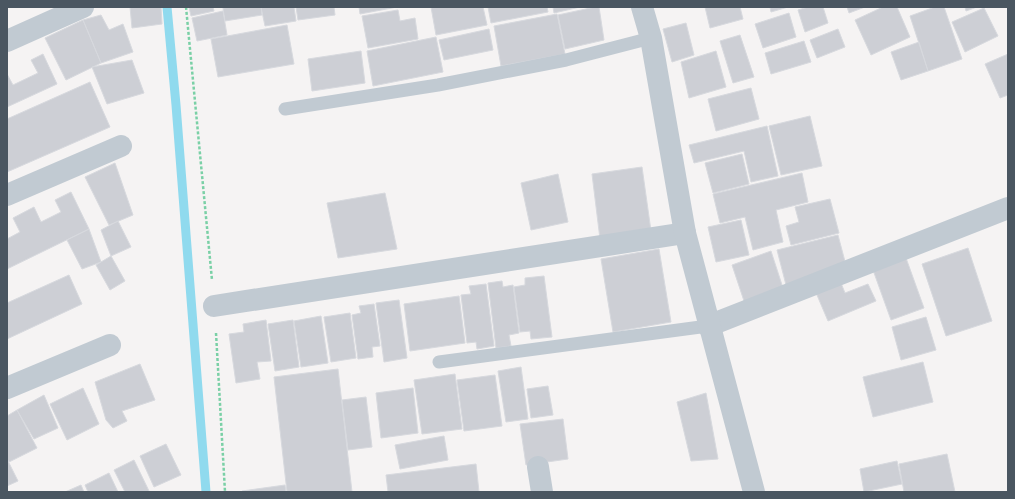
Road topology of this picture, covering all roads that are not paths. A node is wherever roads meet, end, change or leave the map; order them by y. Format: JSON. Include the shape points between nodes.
{"nodes":[{"id":1,"x":83,"y":7,"type":"edge"},
{"id":2,"x":642,"y":7,"type":"edge"},
{"id":3,"x":651,"y":38,"type":"junction"},
{"id":4,"x":7,"y":41,"type":"edge"},
{"id":5,"x":285,"y":109,"type":"dead end"},
{"id":6,"x":121,"y":146,"type":"dead end"},
{"id":7,"x":7,"y":195,"type":"edge"},
{"id":8,"x":1008,"y":208,"type":"edge"},
{"id":9,"x":685,"y":233,"type":"junction"},
{"id":10,"x":214,"y":306,"type":"road end"},
{"id":11,"x":708,"y":326,"type":"junction"},
{"id":12,"x":110,"y":345,"type":"dead end"},
{"id":13,"x":439,"y":362,"type":"dead end"},
{"id":14,"x":7,"y":388,"type":"edge"},
{"id":15,"x":538,"y":467,"type":"dead end"},
{"id":16,"x":542,"y":492,"type":"edge"},
{"id":17,"x":754,"y":492,"type":"edge"}],
"edges":[{"from":1,"to":4,"type":"street"},
{"from":2,"to":3,"type":"street"},
{"from":3,"to":5,"type":"lane","via":[[566,60],[438,85]]},
{"from":3,"to":9,"type":"street"},
{"from":6,"to":7,"type":"street"},
{"from":8,"to":11,"type":"street"},
{"from":9,"to":10,"type":"street"},
{"from":9,"to":11,"type":"street"},
{"from":11,"to":13,"type":"lane"},
{"from":11,"to":17,"type":"street"},
{"from":12,"to":14,"type":"street"},
{"from":15,"to":16,"type":"street"}]}
